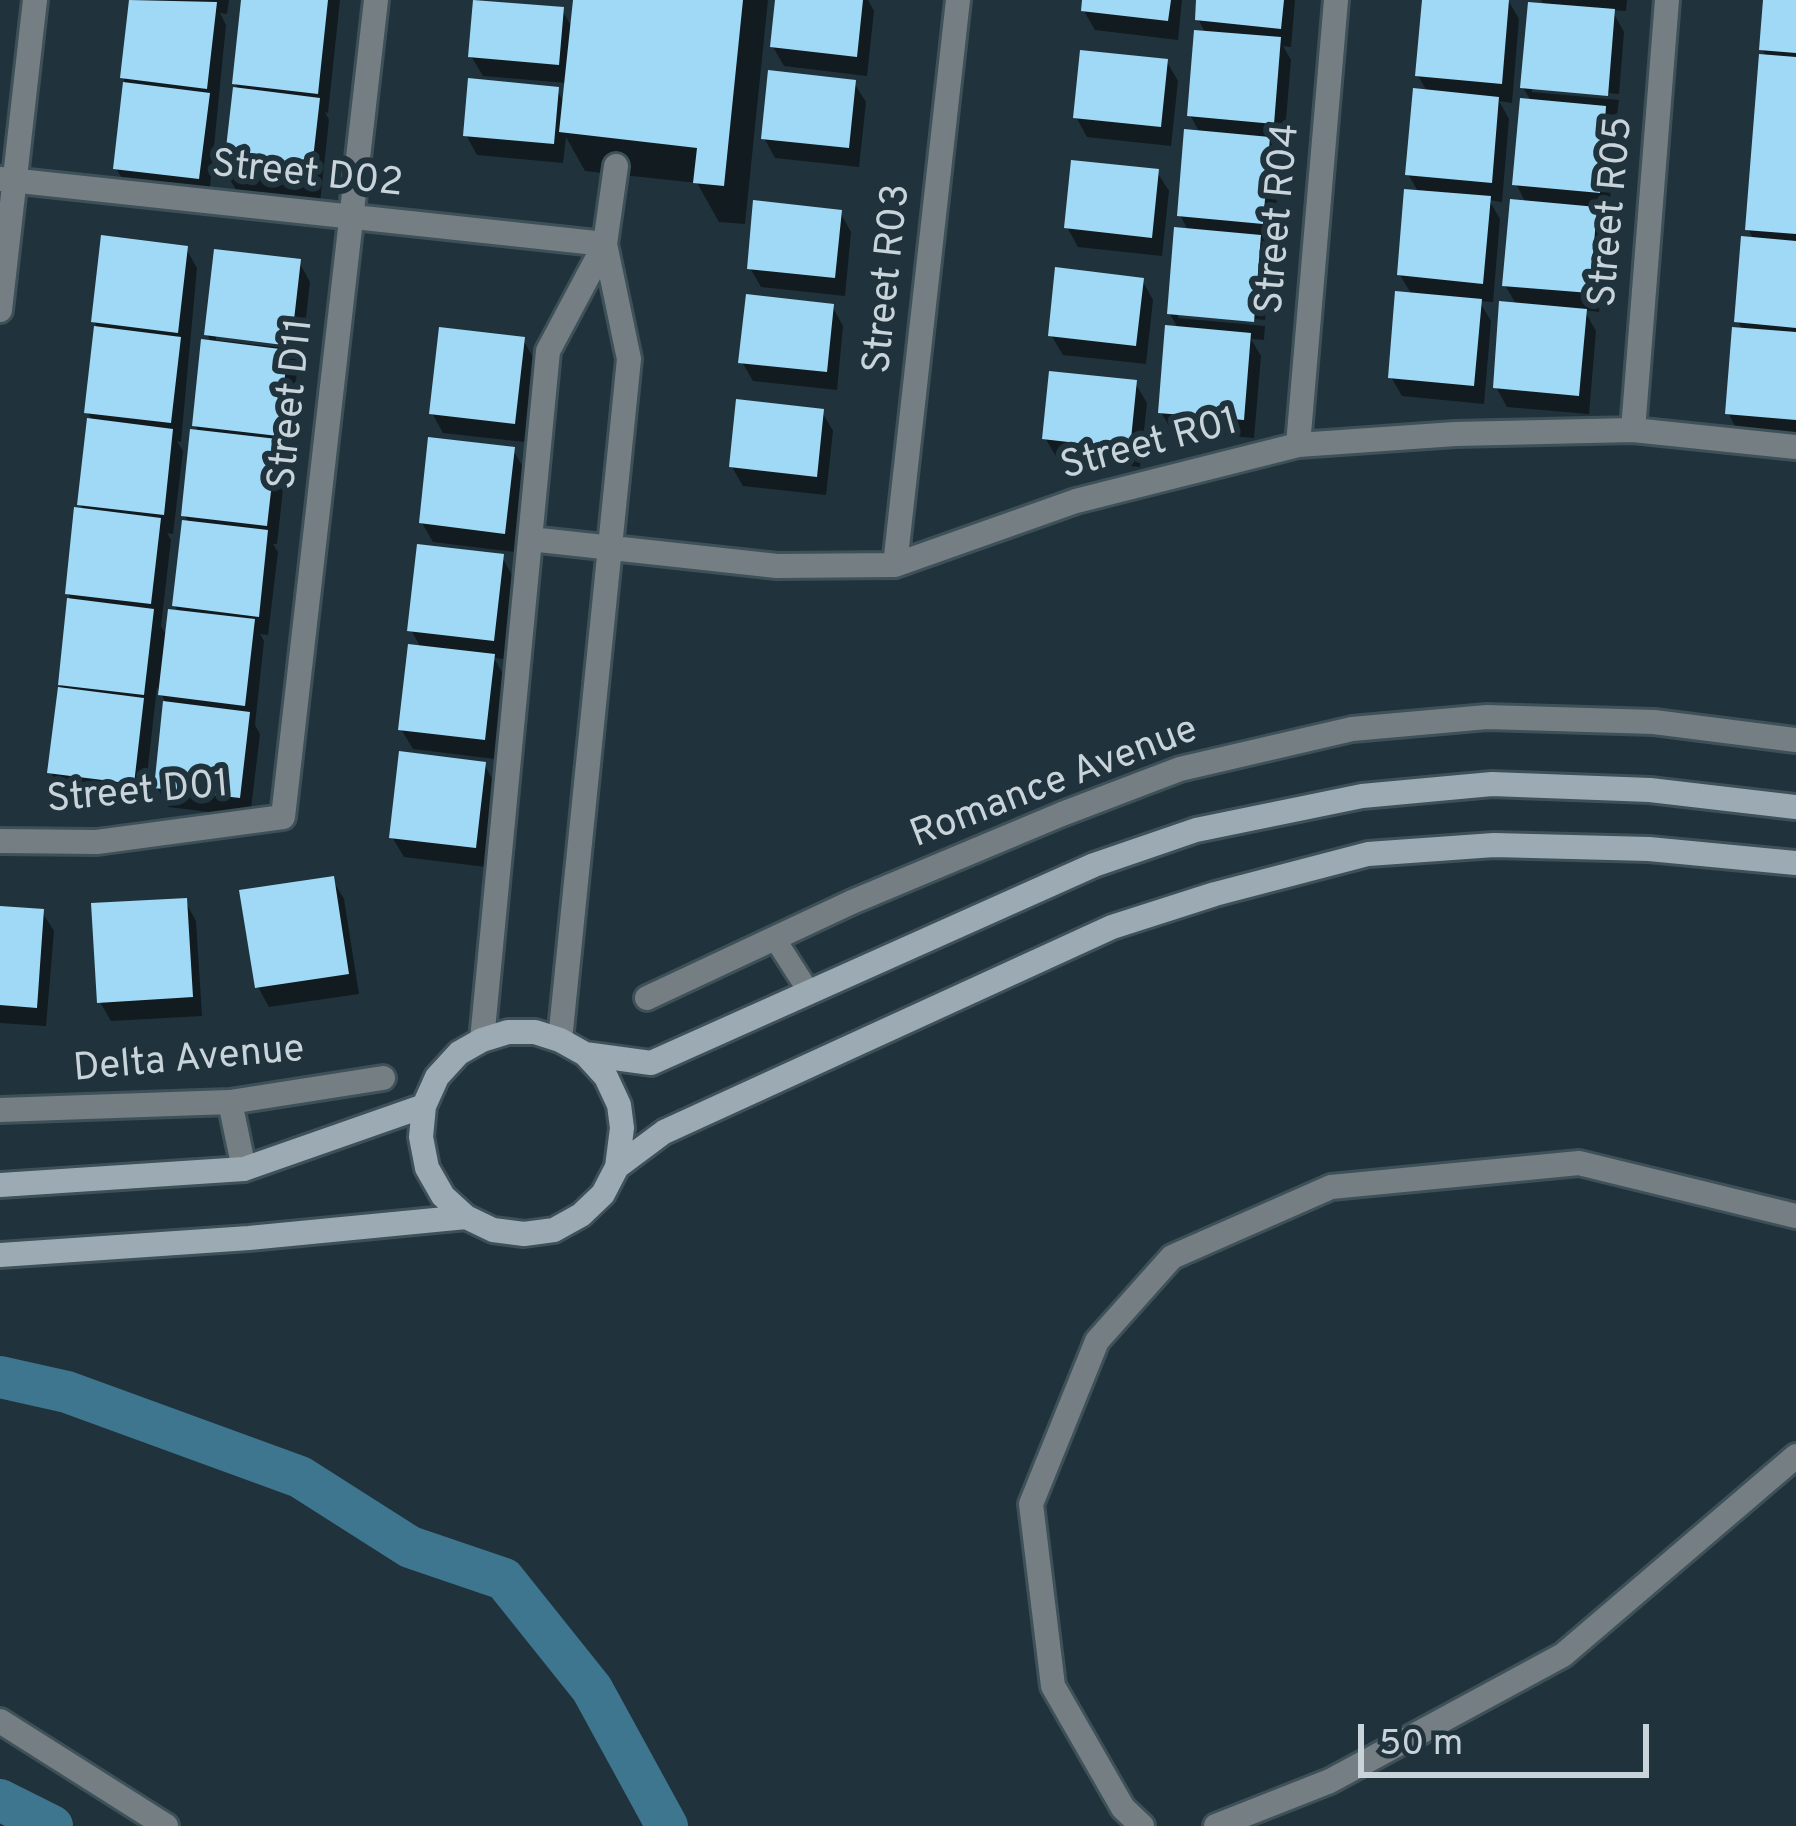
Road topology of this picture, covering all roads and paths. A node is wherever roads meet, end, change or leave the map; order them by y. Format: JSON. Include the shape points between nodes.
{"nodes":[{"id":1,"x":35,"y":0,"type":"edge"},
{"id":2,"x":376,"y":0,"type":"edge"},
{"id":3,"x":958,"y":0,"type":"edge"},
{"id":4,"x":1336,"y":0,"type":"edge"},
{"id":5,"x":1667,"y":0,"type":"edge"},
{"id":6,"x":616,"y":166,"type":"dead end"},
{"id":7,"x":7,"y":180,"type":"edge"},
{"id":8,"x":351,"y":218,"type":"junction"},
{"id":9,"x":605,"y":244,"type":"junction"},
{"id":10,"x":0,"y":310,"type":"edge"},
{"id":11,"x":1633,"y":430,"type":"junction"},
{"id":12,"x":1298,"y":445,"type":"junction"},
{"id":13,"x":1796,"y":447,"type":"edge"},
{"id":14,"x":530,"y":539,"type":"junction"},
{"id":15,"x":610,"y":548,"type":"junction"},
{"id":16,"x":895,"y":565,"type":"junction"},
{"id":17,"x":1796,"y":740,"type":"edge"},
{"id":18,"x":1796,"y":807,"type":"edge"},
{"id":19,"x":283,"y":817,"type":"joint"},
{"id":20,"x":0,"y":841,"type":"edge"},
{"id":21,"x":1796,"y":863,"type":"edge"},
{"id":22,"x":775,"y":939,"type":"junction"},
{"id":23,"x":809,"y":992,"type":"junction"},
{"id":24,"x":647,"y":998,"type":"dead end"},
{"id":25,"x":482,"y":1040,"type":"junction"},
{"id":26,"x":560,"y":1040,"type":"junction"},
{"id":27,"x":585,"y":1054,"type":"junction"},
{"id":28,"x":383,"y":1078,"type":"dead end"},
{"id":29,"x":230,"y":1102,"type":"junction"},
{"id":30,"x":424,"y":1106,"type":"junction"},
{"id":31,"x":0,"y":1110,"type":"edge"},
{"id":32,"x":617,"y":1167,"type":"junction"},
{"id":33,"x":244,"y":1169,"type":"junction"},
{"id":34,"x":0,"y":1185,"type":"edge"},
{"id":35,"x":1796,"y":1216,"type":"edge"},
{"id":36,"x":466,"y":1217,"type":"junction"},
{"id":37,"x":0,"y":1255,"type":"edge"},
{"id":38,"x":1796,"y":1456,"type":"edge"},
{"id":39,"x":0,"y":1721,"type":"edge"},
{"id":40,"x":166,"y":1826,"type":"edge"},
{"id":41,"x":1142,"y":1826,"type":"edge"},
{"id":42,"x":1216,"y":1826,"type":"edge"}],
"edges":[{"from":1,"to":7,"type":"street"},
{"from":2,"to":8,"type":"street","name":"Street D11"},
{"from":3,"to":16,"type":"street","name":"Street R03"},
{"from":4,"to":12,"type":"street","name":"Street R04"},
{"from":5,"to":11,"type":"street","name":"Street R05"},
{"from":6,"to":9,"type":"street"},
{"from":7,"to":8,"type":"street","name":"Street D02"},
{"from":7,"to":10,"type":"street"},
{"from":8,"to":9,"type":"street","name":"Street D02"},
{"from":8,"to":19,"type":"street","name":"Street D11"},
{"from":9,"to":14,"type":"street","via":[[548,351]]},
{"from":9,"to":15,"type":"street","via":[[629,358]]},
{"from":11,"to":12,"type":"street","name":"Street R01"},
{"from":11,"to":13,"type":"street","name":"Street R01"},
{"from":12,"to":16,"type":"street","name":"Street R01","via":[[1076,501]]},
{"from":14,"to":15,"type":"street","name":"Street R01"},
{"from":14,"to":25,"type":"street"},
{"from":15,"to":16,"type":"street","name":"Street R01","via":[[777,566]]},
{"from":15,"to":26,"type":"street"},
{"from":17,"to":22,"type":"street","name":"Romance Avenue","via":[[1654,722],[1487,717],[1352,729],[1180,769]]},
{"from":18,"to":23,"type":"street","via":[[1492,784],[1362,796],[1196,830],[1094,865]]},
{"from":19,"to":20,"type":"street","name":"Street D01","via":[[97,842]]},
{"from":21,"to":32,"type":"street","via":[[1493,845],[1368,854],[1112,927],[664,1132]]},
{"from":22,"to":23,"type":"lane"},
{"from":22,"to":24,"type":"street","name":"Romance Avenue"},
{"from":23,"to":27,"type":"street","via":[[651,1063]]},
{"from":25,"to":26,"type":"street","via":[[535,1032]]},
{"from":25,"to":30,"type":"street","via":[[437,1077]]},
{"from":26,"to":27,"type":"street"},
{"from":27,"to":32,"type":"street","via":[[619,1105]]},
{"from":28,"to":29,"type":"street","name":"Delta Avenue"},
{"from":29,"to":31,"type":"street","name":"Delta Avenue"},
{"from":29,"to":33,"type":"street"},
{"from":30,"to":33,"type":"street"},
{"from":30,"to":36,"type":"street","via":[[427,1168]]},
{"from":32,"to":36,"type":"street","via":[[603,1194],[554,1230],[494,1231]]},
{"from":33,"to":34,"type":"street"},
{"from":35,"to":41,"type":"street","via":[[1579,1163],[1331,1187],[1172,1257],[1097,1341],[1031,1504],[1053,1686],[1123,1808]]},
{"from":36,"to":37,"type":"street"},
{"from":38,"to":42,"type":"street","via":[[1563,1655],[1330,1781]]},
{"from":39,"to":40,"type":"street"}]}
